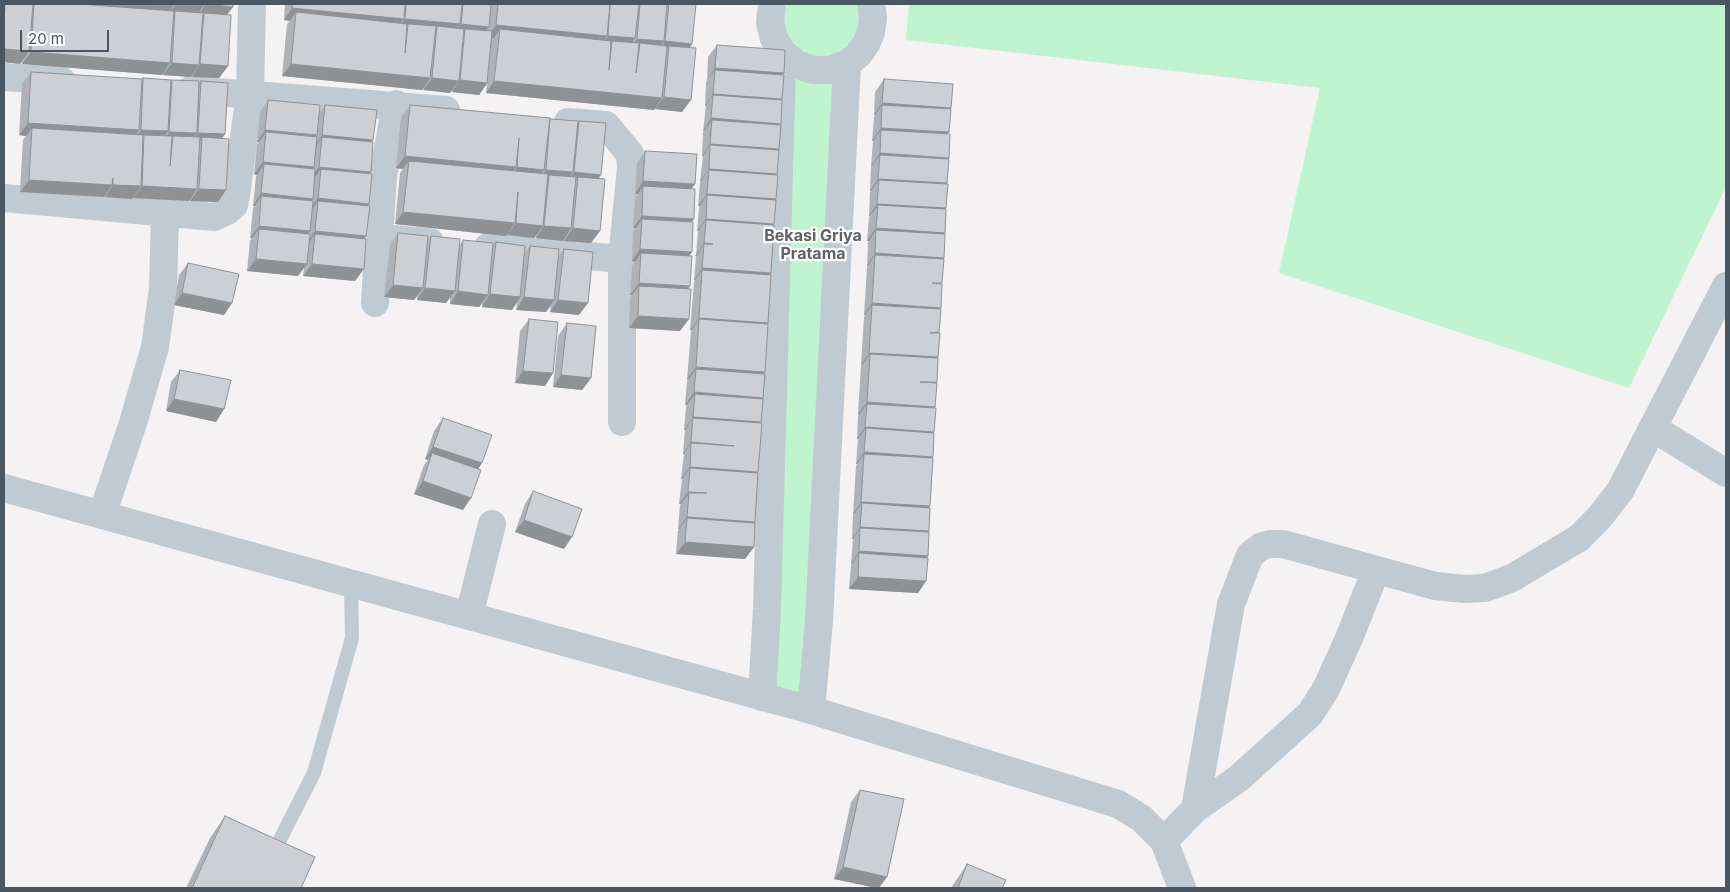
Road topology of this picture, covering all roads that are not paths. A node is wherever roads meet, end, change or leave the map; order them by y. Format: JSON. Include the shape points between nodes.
{"nodes":[{"id":1,"x":252,"y":4,"type":"edge"},
{"id":2,"x":772,"y":4,"type":"edge"},
{"id":3,"x":871,"y":4,"type":"edge"},
{"id":4,"x":783,"y":53,"type":"junction"},
{"id":5,"x":847,"y":64,"type":"junction"},
{"id":6,"x":4,"y":77,"type":"edge"},
{"id":7,"x":83,"y":83,"type":"edge"},
{"id":8,"x":162,"y":88,"type":"edge"},
{"id":9,"x":250,"y":94,"type":"junction"},
{"id":10,"x":396,"y":104,"type":"junction"},
{"id":11,"x":475,"y":112,"type":"edge"},
{"id":12,"x":544,"y":120,"type":"edge"},
{"id":13,"x":4,"y":198,"type":"edge"},
{"id":14,"x":165,"y":214,"type":"junction"},
{"id":15,"x":379,"y":238,"type":"junction"},
{"id":16,"x":622,"y":259,"type":"junction"},
{"id":17,"x":1726,"y":286,"type":"edge"},
{"id":18,"x":375,"y":303,"type":"dead end"},
{"id":19,"x":622,"y":422,"type":"dead end"},
{"id":20,"x":1653,"y":428,"type":"junction"},
{"id":21,"x":1726,"y":473,"type":"edge"},
{"id":22,"x":4,"y":488,"type":"edge"},
{"id":23,"x":102,"y":515,"type":"junction"},
{"id":24,"x":492,"y":524,"type":"dead end"},
{"id":25,"x":1376,"y":570,"type":"junction"},
{"id":26,"x":352,"y":584,"type":"junction"},
{"id":27,"x":469,"y":616,"type":"junction"},
{"id":28,"x":762,"y":696,"type":"junction"},
{"id":29,"x":811,"y":710,"type":"junction"},
{"id":30,"x":1194,"y":808,"type":"junction"},
{"id":31,"x":1164,"y":841,"type":"junction"},
{"id":32,"x":272,"y":855,"type":"edge"},
{"id":33,"x":1182,"y":888,"type":"edge"}],
"edges":[{"from":1,"to":9,"type":"street"},
{"from":2,"to":4,"type":"street","via":[[770,23],[774,39]]},
{"from":3,"to":5,"type":"street","via":[[871,32],[858,55]]},
{"from":4,"to":5,"type":"street","via":[[796,64],[813,70],[830,70]]},
{"from":4,"to":28,"type":"street"},
{"from":5,"to":29,"type":"street","via":[[819,621]]},
{"from":6,"to":7,"type":"street"},
{"from":8,"to":9,"type":"street"},
{"from":9,"to":10,"type":"street"},
{"from":9,"to":14,"type":"street","via":[[234,205],[214,216]]},
{"from":10,"to":11,"type":"street"},
{"from":10,"to":15,"type":"street","via":[[383,177]]},
{"from":12,"to":16,"type":"street","via":[[606,125],[630,154]]},
{"from":13,"to":14,"type":"street"},
{"from":14,"to":23,"type":"street","via":[[163,288],[155,347]]},
{"from":15,"to":16,"type":"street"},
{"from":15,"to":18,"type":"street"},
{"from":16,"to":19,"type":"street"},
{"from":17,"to":20,"type":"street"},
{"from":20,"to":21,"type":"street"},
{"from":20,"to":25,"type":"street","via":[[1620,491],[1600,518],[1578,538],[1512,578],[1484,588],[1465,589],[1435,586]]},
{"from":22,"to":23,"type":"street"},
{"from":23,"to":26,"type":"street"},
{"from":24,"to":27,"type":"street"},
{"from":25,"to":30,"type":"street","via":[[1326,689],[1310,714],[1239,778]]},
{"from":25,"to":30,"type":"street","via":[[1283,544],[1262,546],[1250,555],[1230,604]]},
{"from":26,"to":27,"type":"street"},
{"from":26,"to":32,"type":"lane","via":[[352,638],[314,773]]},
{"from":27,"to":28,"type":"street"},
{"from":28,"to":29,"type":"street"},
{"from":29,"to":31,"type":"street","via":[[1118,804],[1141,818]]},
{"from":30,"to":31,"type":"street"},
{"from":31,"to":33,"type":"street"}]}
